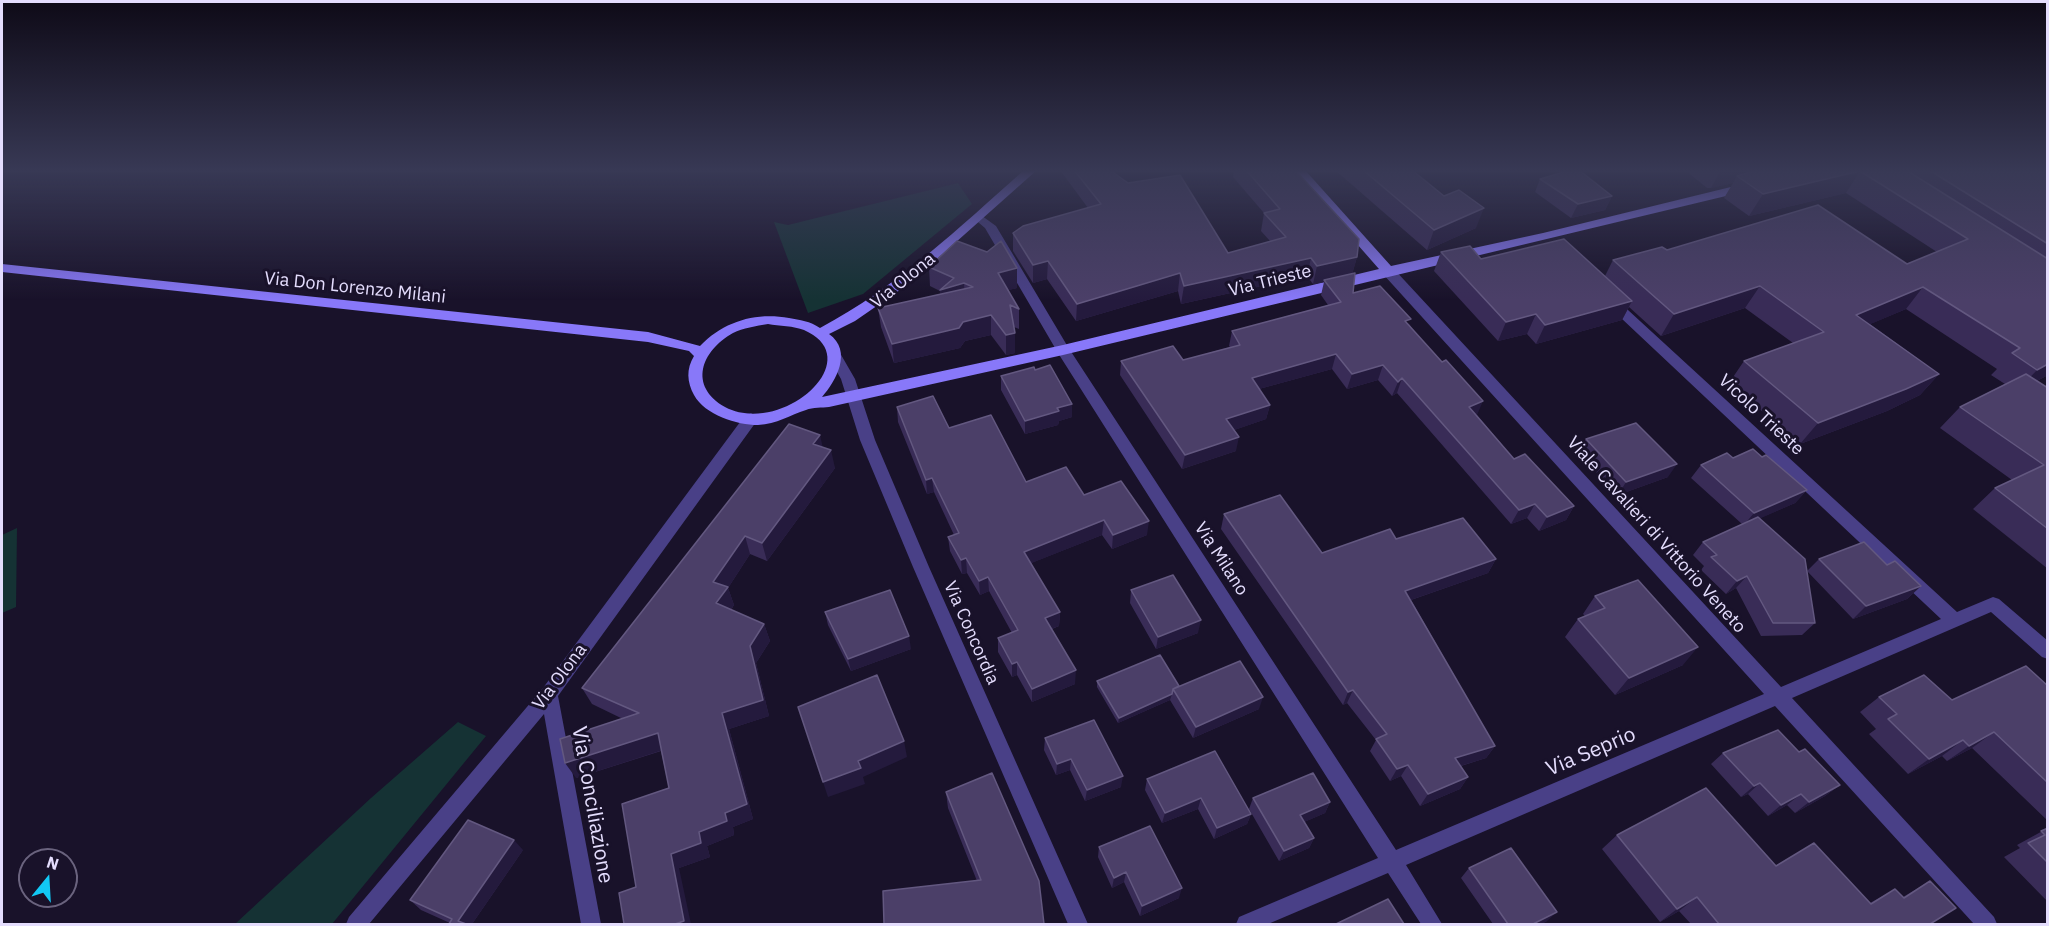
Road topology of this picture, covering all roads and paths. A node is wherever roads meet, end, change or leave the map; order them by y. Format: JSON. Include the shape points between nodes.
{"nodes":[{"id":1,"x":982,"y":213,"type":"edge"},
{"id":2,"x":1337,"y":213,"type":"edge"},
{"id":3,"x":1638,"y":213,"type":"edge"},
{"id":4,"x":978,"y":217,"type":"junction"},
{"id":5,"x":1543,"y":237,"type":"junction"},
{"id":6,"x":1559,"y":253,"type":"edge"},
{"id":7,"x":2,"y":267,"type":"edge"},
{"id":8,"x":1388,"y":271,"type":"junction"},
{"id":9,"x":1599,"y":291,"type":"edge"},
{"id":10,"x":821,"y":333,"type":"junction"},
{"id":11,"x":1063,"y":350,"type":"junction"},
{"id":12,"x":700,"y":354,"type":"junction"},
{"id":13,"x":835,"y":357,"type":"junction"},
{"id":14,"x":854,"y":396,"type":"junction"},
{"id":15,"x":806,"y":404,"type":"junction"},
{"id":16,"x":751,"y":418,"type":"junction"},
{"id":17,"x":1954,"y":620,"type":"junction"},
{"id":18,"x":2048,"y":652,"type":"edge"},
{"id":19,"x":549,"y":694,"type":"junction"},
{"id":20,"x":1778,"y":697,"type":"junction"},
{"id":21,"x":1392,"y":861,"type":"junction"},
{"id":22,"x":356,"y":924,"type":"edge"},
{"id":23,"x":591,"y":924,"type":"edge"},
{"id":24,"x":1078,"y":924,"type":"edge"},
{"id":25,"x":1246,"y":924,"type":"edge"},
{"id":26,"x":1432,"y":924,"type":"edge"},
{"id":27,"x":1987,"y":924,"type":"edge"}],
"edges":[{"from":1,"to":4,"type":"street","name":"Via Olona"},
{"from":2,"to":8,"type":"street","name":"Viale Cavalieri di Vittorio Veneto"},
{"from":3,"to":5,"type":"street","name":"Via Trieste"},
{"from":4,"to":10,"type":"street","name":"Via Olona","via":[[867,309]]},
{"from":4,"to":11,"type":"street","name":"Via Milano","via":[[990,226]]},
{"from":5,"to":6,"type":"street"},
{"from":5,"to":8,"type":"street","name":"Via Trieste"},
{"from":7,"to":12,"type":"street","name":"Via Don Lorenzo Milani","via":[[648,338],[693,347]]},
{"from":8,"to":11,"type":"street","name":"Via Trieste"},
{"from":8,"to":20,"type":"street","name":"Viale Cavalieri di Vittorio Veneto"},
{"from":9,"to":17,"type":"street","name":"Vicolo Trieste"},
{"from":10,"to":12,"type":"street","via":[[788,320],[768,319],[747,323],[720,336]]},
{"from":10,"to":13,"type":"street"},
{"from":11,"to":14,"type":"street","name":"Via Trieste"},
{"from":11,"to":21,"type":"street","name":"Via Milano"},
{"from":12,"to":16,"type":"street","via":[[695,384],[701,397],[713,408]]},
{"from":13,"to":14,"type":"street","name":"Via Concordia","via":[[846,370]]},
{"from":13,"to":15,"type":"street","via":[[830,382]]},
{"from":14,"to":15,"type":"street","name":"Via Trieste"},
{"from":14,"to":24,"type":"street","name":"Via Concordia","via":[[860,421],[910,542]]},
{"from":15,"to":16,"type":"street","via":[[789,412]]},
{"from":16,"to":19,"type":"street","name":"Via Olona"},
{"from":17,"to":18,"type":"street","name":"Via Seprio","via":[[1993,604]]},
{"from":17,"to":20,"type":"street","name":"Via Seprio"},
{"from":19,"to":22,"type":"street","name":"Via Olona"},
{"from":19,"to":23,"type":"street","name":"Via Conciliazione"},
{"from":20,"to":21,"type":"street","name":"Via Seprio"},
{"from":20,"to":27,"type":"street","name":"Viale Cavalieri di Vittorio Veneto"},
{"from":21,"to":25,"type":"street","name":"Via Seprio"},
{"from":21,"to":26,"type":"street","name":"Via Milano"}]}
